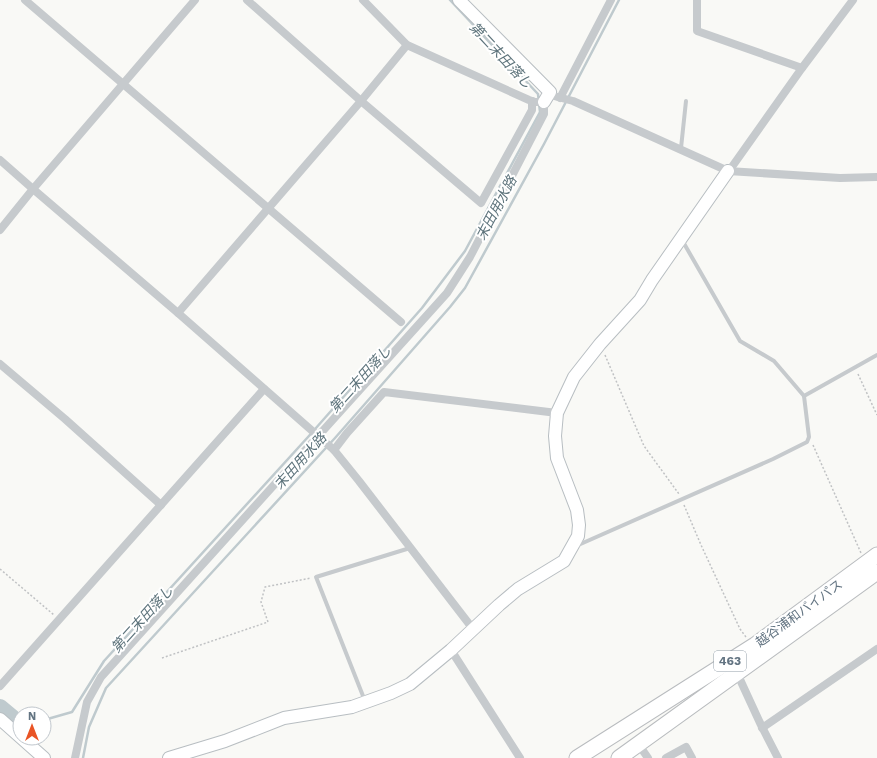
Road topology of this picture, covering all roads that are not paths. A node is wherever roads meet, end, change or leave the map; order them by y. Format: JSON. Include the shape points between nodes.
{"nodes":[{"id":1,"x":25,"y":0,"type":"edge"},
{"id":2,"x":195,"y":0,"type":"edge"},
{"id":3,"x":247,"y":0,"type":"edge"},
{"id":4,"x":364,"y":0,"type":"edge"},
{"id":5,"x":459,"y":0,"type":"edge"},
{"id":6,"x":611,"y":0,"type":"edge"},
{"id":7,"x":697,"y":0,"type":"edge"},
{"id":8,"x":853,"y":0,"type":"edge"},
{"id":9,"x":407,"y":45,"type":"junction"},
{"id":10,"x":802,"y":68,"type":"junction"},
{"id":11,"x":123,"y":84,"type":"junction"},
{"id":12,"x":546,"y":98,"type":"junction"},
{"id":13,"x":361,"y":101,"type":"junction"},
{"id":14,"x":686,"y":101,"type":"dead end"},
{"id":15,"x":681,"y":148,"type":"junction"},
{"id":16,"x":0,"y":160,"type":"edge"},
{"id":17,"x":728,"y":171,"type":"junction"},
{"id":18,"x":877,"y":177,"type":"edge"},
{"id":19,"x":33,"y":189,"type":"junction"},
{"id":20,"x":268,"y":208,"type":"junction"},
{"id":21,"x":0,"y":230,"type":"edge"},
{"id":22,"x":680,"y":238,"type":"junction"},
{"id":23,"x":178,"y":313,"type":"junction"},
{"id":24,"x":400,"y":322,"type":"dead end"},
{"id":25,"x":877,"y":355,"type":"edge"},
{"id":26,"x":0,"y":364,"type":"edge"},
{"id":27,"x":264,"y":389,"type":"junction"},
{"id":28,"x":804,"y":396,"type":"junction"},
{"id":29,"x":557,"y":413,"type":"junction"},
{"id":30,"x":317,"y":435,"type":"junction"},
{"id":31,"x":334,"y":450,"type":"junction"},
{"id":32,"x":161,"y":505,"type":"junction"},
{"id":33,"x":410,"y":548,"type":"junction"},
{"id":34,"x":572,"y":548,"type":"junction"},
{"id":35,"x":873,"y":564,"type":"edge"},
{"id":36,"x":473,"y":629,"type":"junction"},
{"id":37,"x":877,"y":649,"type":"edge"},
{"id":38,"x":451,"y":650,"type":"junction"},
{"id":39,"x":737,"y":673,"type":"junction"},
{"id":40,"x":0,"y":686,"type":"edge"},
{"id":41,"x":365,"y":702,"type":"junction"},
{"id":42,"x":0,"y":719,"type":"edge"},
{"id":43,"x":762,"y":728,"type":"junction"},
{"id":44,"x":639,"y":745,"type":"junction"},
{"id":45,"x":44,"y":758,"type":"edge"},
{"id":46,"x":75,"y":758,"type":"edge"},
{"id":47,"x":169,"y":758,"type":"edge"},
{"id":48,"x":520,"y":758,"type":"edge"},
{"id":49,"x":577,"y":758,"type":"edge"},
{"id":50,"x":619,"y":758,"type":"edge"},
{"id":51,"x":648,"y":758,"type":"edge"},
{"id":52,"x":666,"y":758,"type":"edge"},
{"id":53,"x":692,"y":758,"type":"edge"},
{"id":54,"x":778,"y":758,"type":"edge"}],
"edges":[{"from":1,"to":11,"type":"street"},
{"from":2,"to":11,"type":"street"},
{"from":3,"to":13,"type":"street"},
{"from":4,"to":9,"type":"street"},
{"from":5,"to":12,"type":"street"},
{"from":6,"to":12,"type":"street"},
{"from":7,"to":10,"type":"street","via":[[697,31]]},
{"from":8,"to":10,"type":"street"},
{"from":9,"to":12,"type":"street"},
{"from":9,"to":13,"type":"street"},
{"from":10,"to":17,"type":"street"},
{"from":11,"to":19,"type":"street"},
{"from":11,"to":20,"type":"street"},
{"from":12,"to":13,"type":"street","via":[[532,110],[481,203]]},
{"from":12,"to":15,"type":"street","via":[[573,101]]},
{"from":12,"to":30,"type":"street","via":[[544,114],[470,257],[447,293]]},
{"from":13,"to":20,"type":"street"},
{"from":14,"to":15,"type":"lane"},
{"from":15,"to":17,"type":"street"},
{"from":16,"to":19,"type":"street"},
{"from":17,"to":18,"type":"street","via":[[840,178]]},
{"from":17,"to":22,"type":"street"},
{"from":19,"to":21,"type":"street"},
{"from":19,"to":23,"type":"street"},
{"from":20,"to":23,"type":"street"},
{"from":20,"to":24,"type":"street"},
{"from":22,"to":28,"type":"lane","via":[[740,341],[774,361]]},
{"from":22,"to":29,"type":"street","via":[[640,300],[574,377]]},
{"from":23,"to":27,"type":"street"},
{"from":25,"to":28,"type":"lane"},
{"from":26,"to":32,"type":"street"},
{"from":27,"to":30,"type":"street"},
{"from":27,"to":32,"type":"street"},
{"from":28,"to":34,"type":"lane","via":[[809,437],[807,442]]},
{"from":29,"to":31,"type":"street","via":[[384,392]]},
{"from":29,"to":34,"type":"street","via":[[554,436],[557,458],[579,516],[578,536]]},
{"from":30,"to":31,"type":"street"},
{"from":30,"to":46,"type":"street","via":[[101,677],[87,702]]},
{"from":31,"to":33,"type":"street"},
{"from":32,"to":40,"type":"street"},
{"from":33,"to":36,"type":"street"},
{"from":33,"to":41,"type":"lane","via":[[316,577]]},
{"from":34,"to":36,"type":"street","via":[[564,561],[518,589]]},
{"from":35,"to":39,"type":"highway","name":"越谷浦和バイパス","number":"463"},
{"from":35,"to":49,"type":"highway","name":"越谷浦和バイパス","number":"463","via":[[755,645]]},
{"from":36,"to":38,"type":"street"},
{"from":37,"to":43,"type":"street"},
{"from":38,"to":41,"type":"street","via":[[410,684]]},
{"from":38,"to":48,"type":"street"},
{"from":39,"to":43,"type":"street"},
{"from":39,"to":44,"type":"highway","name":"越谷浦和バイパス","number":"463"},
{"from":41,"to":47,"type":"street","via":[[352,707],[284,718],[225,741]]},
{"from":42,"to":45,"type":"street"},
{"from":43,"to":54,"type":"street"},
{"from":44,"to":50,"type":"highway","name":"越谷浦和バイパス","number":"463"},
{"from":44,"to":51,"type":"street"},
{"from":52,"to":53,"type":"street","via":[[686,747]]}]}
